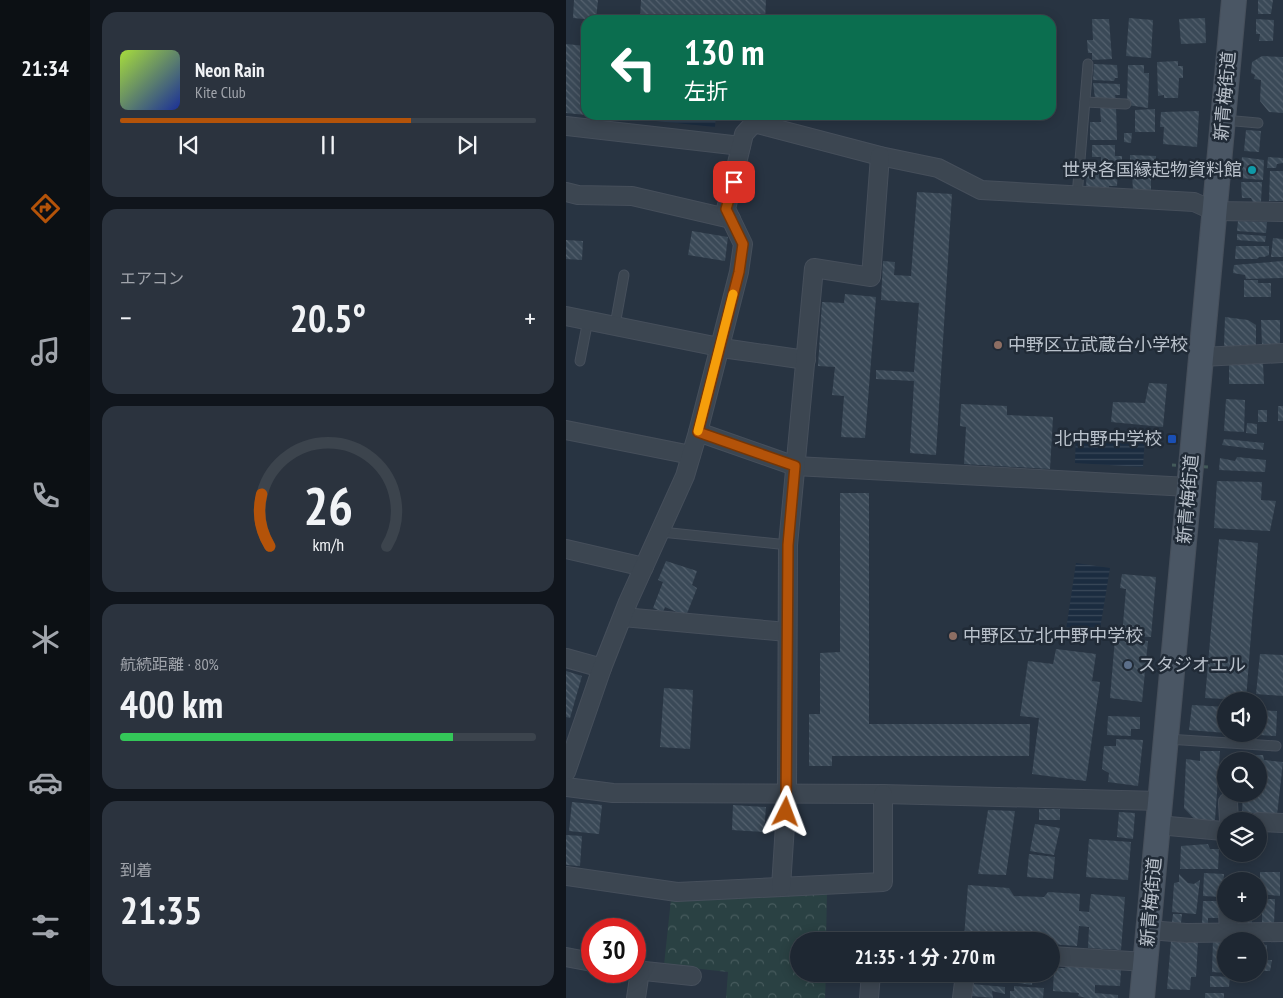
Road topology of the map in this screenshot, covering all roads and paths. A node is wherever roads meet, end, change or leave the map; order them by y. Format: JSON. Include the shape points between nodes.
{"nodes":[{"id":1,"x":1234,"y":0,"type":"edge"},
{"id":2,"x":1088,"y":64,"type":"dead end"},
{"id":3,"x":1085,"y":102,"type":"junction"},
{"id":4,"x":1126,"y":104,"type":"dead end"},
{"id":5,"x":1223,"y":120,"type":"junction"},
{"id":6,"x":1258,"y":123,"type":"dead end"},
{"id":7,"x":566,"y":126,"type":"edge"},
{"id":8,"x":741,"y":146,"type":"junction"},
{"id":9,"x":880,"y":156,"type":"junction"},
{"id":10,"x":566,"y":192,"type":"edge"},
{"id":11,"x":1077,"y":196,"type":"junction"},
{"id":12,"x":1214,"y":211,"type":"junction"},
{"id":13,"x":1283,"y":212,"type":"edge"},
{"id":14,"x":731,"y":219,"type":"junction"},
{"id":15,"x":624,"y":275,"type":"dead end"},
{"id":16,"x":566,"y":316,"type":"edge"},
{"id":17,"x":588,"y":320,"type":"junction"},
{"id":18,"x":616,"y":325,"type":"junction"},
{"id":19,"x":720,"y":347,"type":"junction"},
{"id":20,"x":1283,"y":353,"type":"edge"},
{"id":21,"x":1201,"y":356,"type":"junction"},
{"id":22,"x":806,"y":360,"type":"junction"},
{"id":23,"x":580,"y":362,"type":"dead end"},
{"id":24,"x":566,"y":430,"type":"edge"},
{"id":25,"x":698,"y":432,"type":"junction"},
{"id":26,"x":691,"y":456,"type":"junction"},
{"id":27,"x":1172,"y":465,"type":"dead end"},
{"id":28,"x":795,"y":466,"type":"junction"},
{"id":29,"x":1208,"y":467,"type":"dead end"},
{"id":30,"x":1189,"y":487,"type":"junction"},
{"id":31,"x":661,"y":532,"type":"junction"},
{"id":32,"x":788,"y":545,"type":"junction"},
{"id":33,"x":566,"y":549,"type":"edge"},
{"id":34,"x":644,"y":567,"type":"junction"},
{"id":35,"x":623,"y":617,"type":"junction"},
{"id":36,"x":788,"y":632,"type":"junction"},
{"id":37,"x":566,"y":658,"type":"edge"},
{"id":38,"x":602,"y":668,"type":"junction"},
{"id":39,"x":1166,"y":739,"type":"junction"},
{"id":40,"x":1276,"y":746,"type":"dead end"},
{"id":41,"x":566,"y":772,"type":"edge"},
{"id":42,"x":566,"y":787,"type":"edge"},
{"id":43,"x":787,"y":794,"type":"junction"},
{"id":44,"x":883,"y":794,"type":"junction"},
{"id":45,"x":1160,"y":800,"type":"junction"},
{"id":46,"x":1228,"y":802,"type":"dead end"},
{"id":47,"x":1229,"y":812,"type":"edge"},
{"id":48,"x":1267,"y":822,"type":"edge"},
{"id":49,"x":1283,"y":823,"type":"edge"},
{"id":50,"x":1158,"y":826,"type":"junction"},
{"id":51,"x":1217,"y":831,"type":"edge"},
{"id":52,"x":566,"y":876,"type":"edge"},
{"id":53,"x":781,"y":887,"type":"junction"},
{"id":54,"x":1228,"y":922,"type":"edge"},
{"id":55,"x":1149,"y":930,"type":"junction"},
{"id":56,"x":1217,"y":932,"type":"edge"},
{"id":57,"x":1229,"y":932,"type":"edge"},
{"id":58,"x":1267,"y":932,"type":"edge"},
{"id":59,"x":1283,"y":932,"type":"edge"},
{"id":60,"x":566,"y":957,"type":"edge"},
{"id":61,"x":1060,"y":957,"type":"edge"},
{"id":62,"x":581,"y":960,"type":"edge"},
{"id":63,"x":1146,"y":962,"type":"junction"},
{"id":64,"x":646,"y":972,"type":"edge"},
{"id":65,"x":692,"y":976,"type":"dead end"},
{"id":66,"x":870,"y":982,"type":"edge"},
{"id":67,"x":964,"y":982,"type":"edge"},
{"id":68,"x":637,"y":983,"type":"edge"},
{"id":69,"x":636,"y":998,"type":"edge"},
{"id":70,"x":869,"y":998,"type":"edge"},
{"id":71,"x":962,"y":998,"type":"edge"},
{"id":72,"x":1142,"y":998,"type":"edge"}],
"edges":[{"from":1,"to":5,"type":"main road","name":"新青梅街道"},
{"from":2,"to":3,"type":"lane"},
{"from":3,"to":4,"type":"lane"},
{"from":3,"to":11,"type":"lane"},
{"from":5,"to":6,"type":"lane"},
{"from":5,"to":12,"type":"main road","name":"新青梅街道"},
{"from":7,"to":8,"type":"street"},
{"from":8,"to":9,"type":"street","via":[[744,134],[754,123]]},
{"from":8,"to":14,"type":"street","via":[[726,209]]},
{"from":9,"to":11,"type":"street","via":[[938,168],[981,190]]},
{"from":9,"to":22,"type":"street","via":[[871,277],[814,268]]},
{"from":10,"to":14,"type":"street","via":[[632,196]]},
{"from":11,"to":12,"type":"street","via":[[1194,202]]},
{"from":12,"to":13,"type":"street"},
{"from":12,"to":21,"type":"main road","name":"新青梅街道"},
{"from":14,"to":19,"type":"street","via":[[743,244]]},
{"from":15,"to":18,"type":"lane"},
{"from":16,"to":17,"type":"street"},
{"from":17,"to":18,"type":"street"},
{"from":17,"to":23,"type":"lane"},
{"from":18,"to":19,"type":"street"},
{"from":19,"to":22,"type":"street"},
{"from":19,"to":25,"type":"street"},
{"from":20,"to":21,"type":"street"},
{"from":21,"to":30,"type":"main road","name":"新青梅街道"},
{"from":22,"to":28,"type":"street"},
{"from":24,"to":26,"type":"street"},
{"from":25,"to":26,"type":"street"},
{"from":25,"to":28,"type":"street"},
{"from":26,"to":31,"type":"street"},
{"from":27,"to":29,"type":"path","bridge":true},
{"from":28,"to":30,"type":"street"},
{"from":28,"to":32,"type":"street"},
{"from":30,"to":39,"type":"main road","name":"新青梅街道"},
{"from":31,"to":32,"type":"lane"},
{"from":31,"to":34,"type":"street"},
{"from":32,"to":36,"type":"street"},
{"from":33,"to":34,"type":"street"},
{"from":34,"to":35,"type":"street"},
{"from":35,"to":36,"type":"street"},
{"from":35,"to":38,"type":"street"},
{"from":36,"to":43,"type":"street"},
{"from":37,"to":38,"type":"street"},
{"from":38,"to":41,"type":"street"},
{"from":39,"to":40,"type":"lane"},
{"from":39,"to":45,"type":"main road","name":"新青梅街道"},
{"from":42,"to":43,"type":"street","via":[[614,793]]},
{"from":43,"to":44,"type":"street"},
{"from":43,"to":53,"type":"street"},
{"from":44,"to":45,"type":"street"},
{"from":44,"to":53,"type":"street","via":[[882,882]]},
{"from":45,"to":50,"type":"main road","name":"新青梅街道"},
{"from":46,"to":47,"type":"street"},
{"from":48,"to":49,"type":"street"},
{"from":50,"to":51,"type":"street"},
{"from":50,"to":55,"type":"main road","name":"新青梅街道"},
{"from":52,"to":53,"type":"street","via":[[677,892]]},
{"from":54,"to":57,"type":"street"},
{"from":55,"to":56,"type":"street"},
{"from":55,"to":63,"type":"main road","name":"新青梅街道"},
{"from":58,"to":59,"type":"street"},
{"from":60,"to":62,"type":"street"},
{"from":61,"to":63,"type":"street"},
{"from":63,"to":72,"type":"main road","name":"新青梅街道"},
{"from":64,"to":65,"type":"street"},
{"from":66,"to":70,"type":"street"},
{"from":67,"to":71,"type":"street"},
{"from":68,"to":69,"type":"street"}]}
